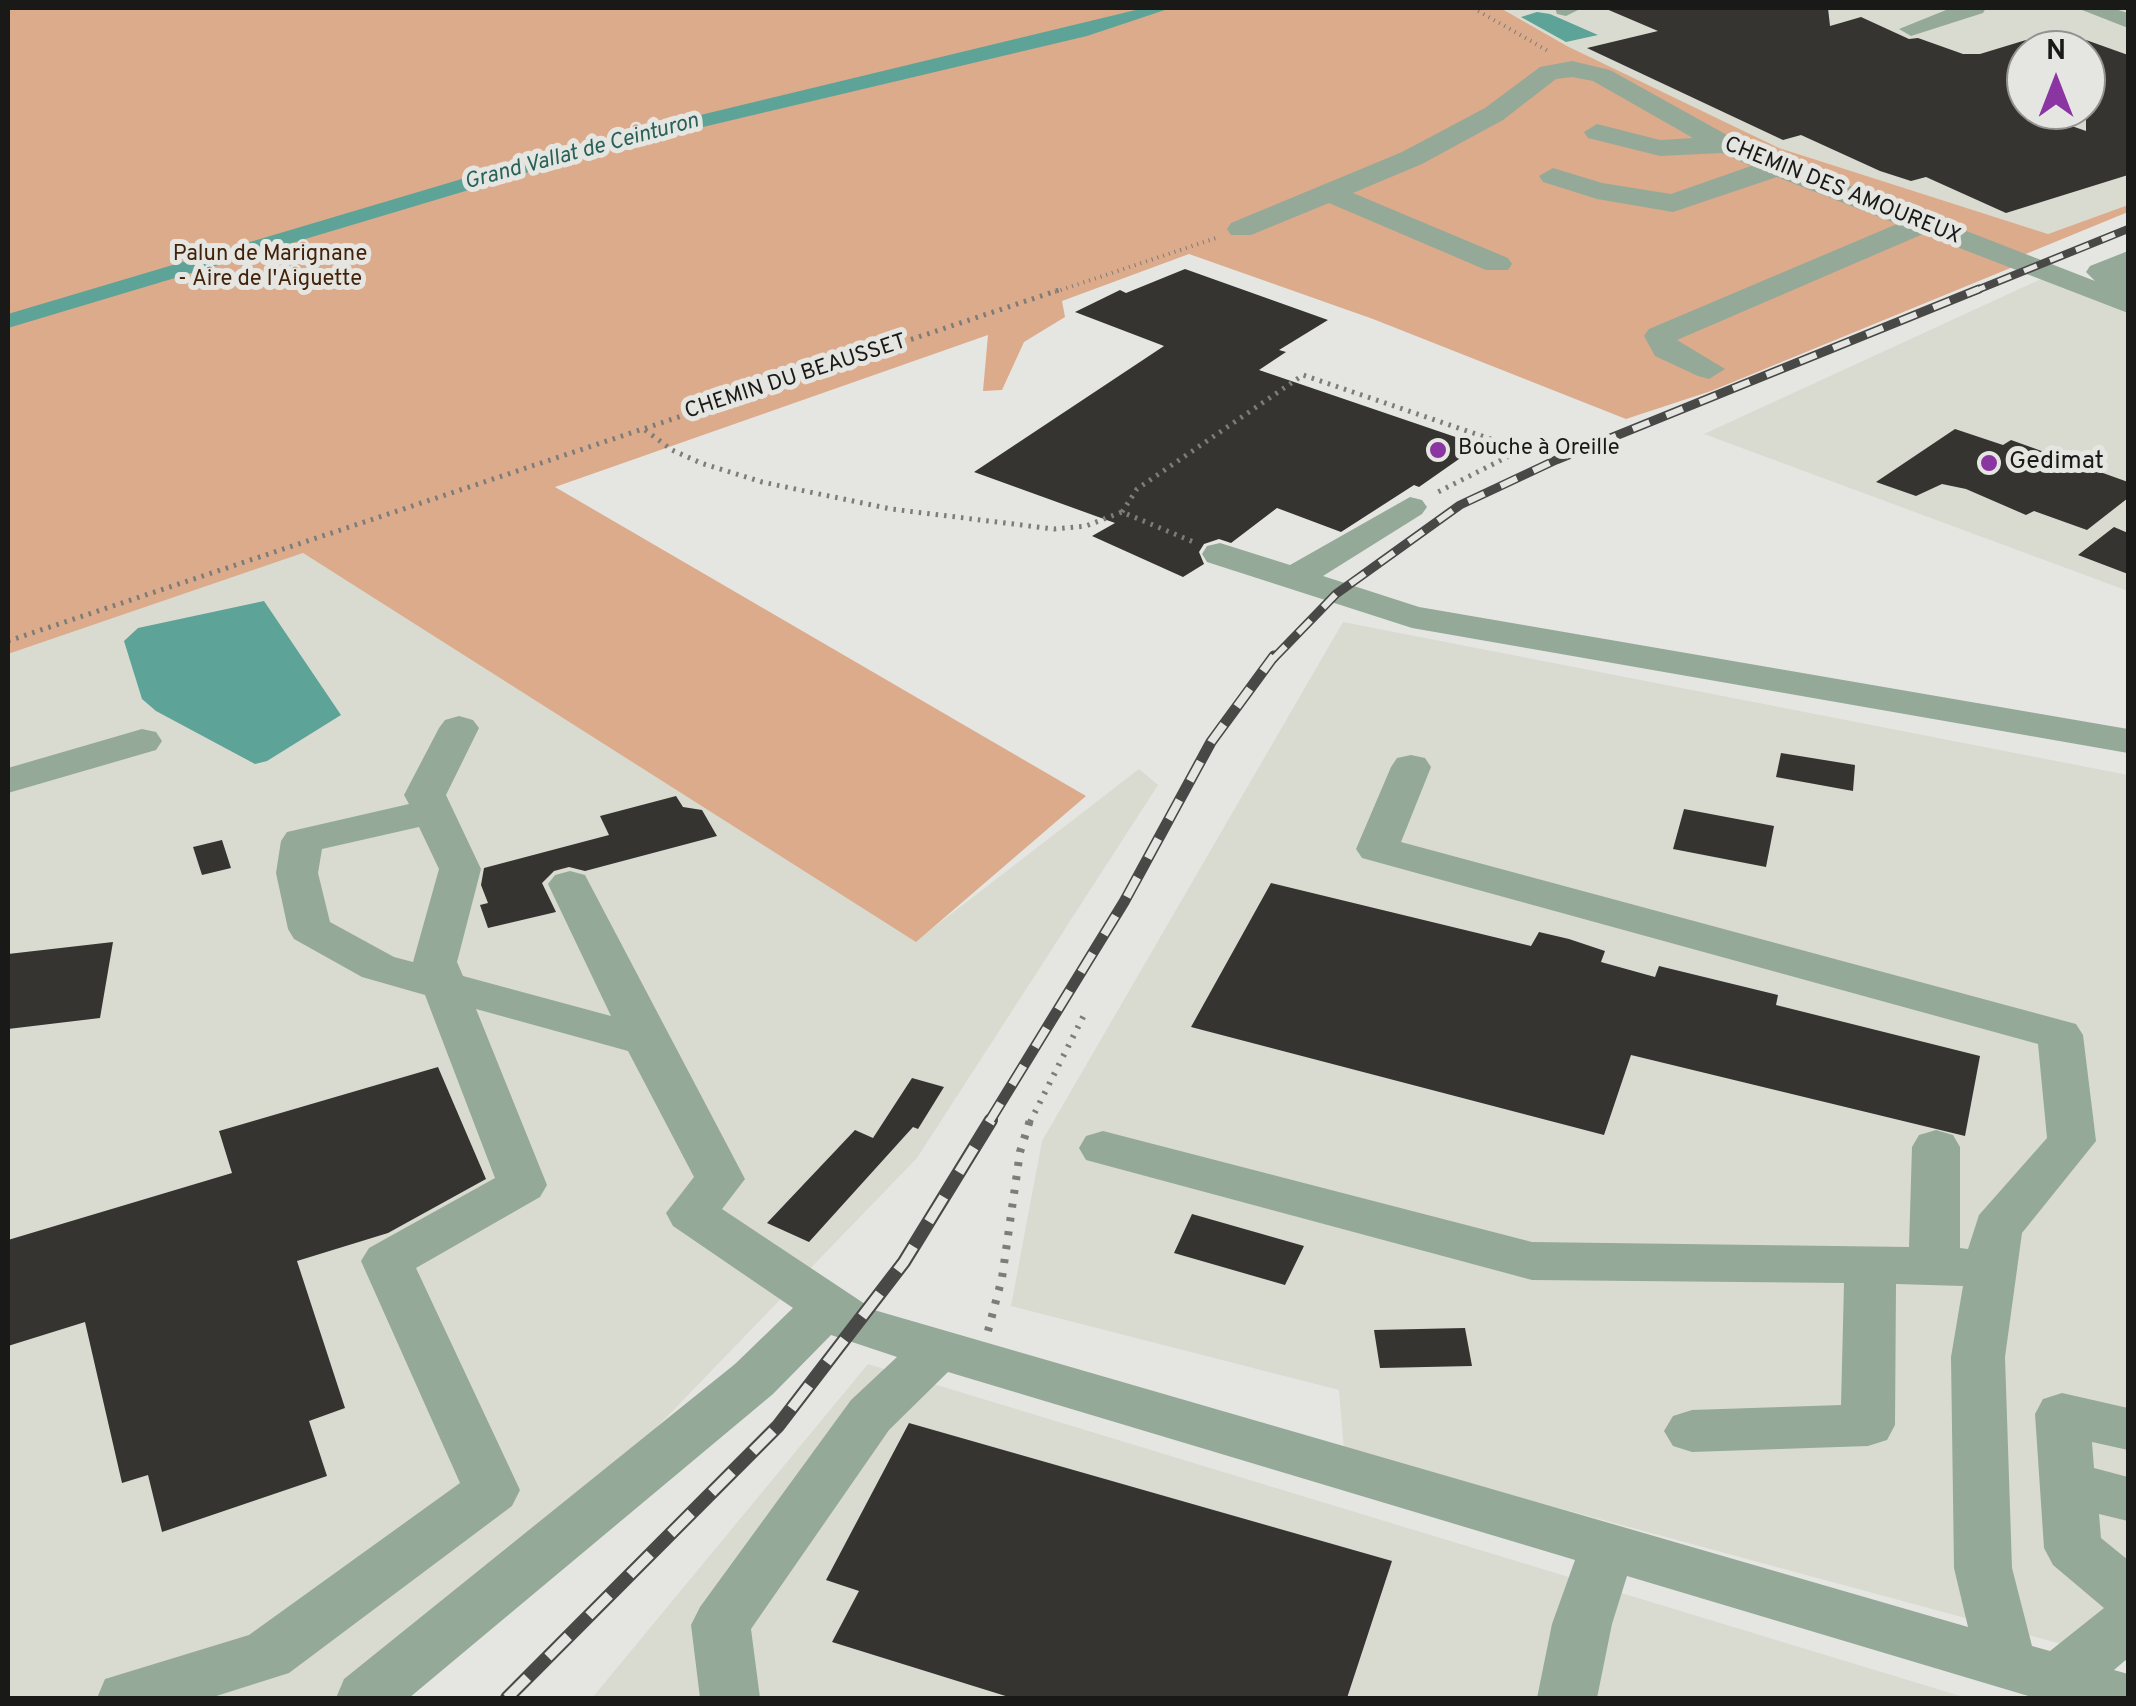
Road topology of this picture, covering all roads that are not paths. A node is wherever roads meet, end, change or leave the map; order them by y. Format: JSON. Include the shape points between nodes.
{"nodes":[{"id":1,"x":1974,"y":8,"type":"edge"},
{"id":2,"x":2089,"y":8,"type":"edge"},
{"id":3,"x":2128,"y":21,"type":"edge"},
{"id":4,"x":1910,"y":28,"type":"dead end"},
{"id":5,"x":1597,"y":132,"type":"dead end"},
{"id":6,"x":1727,"y":146,"type":"junction"},
{"id":7,"x":1779,"y":168,"type":"junction"},
{"id":8,"x":1552,"y":176,"type":"dead end"},
{"id":9,"x":1332,"y":194,"type":"junction"},
{"id":10,"x":1920,"y":224,"type":"junction"},
{"id":11,"x":1241,"y":229,"type":"road end"},
{"id":12,"x":2128,"y":260,"type":"edge"},
{"id":13,"x":1496,"y":264,"type":"dead end"},
{"id":14,"x":2128,"y":285,"type":"edge"},
{"id":15,"x":2128,"y":304,"type":"edge"},
{"id":16,"x":1709,"y":369,"type":"dead end"},
{"id":17,"x":1410,"y":507,"type":"road end"},
{"id":18,"x":1220,"y":554,"type":"road end"},
{"id":19,"x":1292,"y":578,"type":"junction"},
{"id":20,"x":459,"y":728,"type":"dead end"},
{"id":21,"x":142,"y":741,"type":"dead end"},
{"id":22,"x":2128,"y":741,"type":"edge"},
{"id":23,"x":1410,"y":767,"type":"dead end"},
{"id":24,"x":8,"y":781,"type":"edge"},
{"id":25,"x":433,"y":812,"type":"junction"},
{"id":26,"x":570,"y":884,"type":"dead end"},
{"id":27,"x":445,"y":988,"type":"junction"},
{"id":28,"x":646,"y":1042,"type":"junction"},
{"id":29,"x":1936,"y":1146,"type":"dead end"},
{"id":30,"x":1102,"y":1148,"type":"dead end"},
{"id":31,"x":1870,"y":1265,"type":"junction"},
{"id":32,"x":1934,"y":1266,"type":"junction"},
{"id":33,"x":1991,"y":1268,"type":"junction"},
{"id":34,"x":828,"y":1306,"type":"junction"},
{"id":35,"x":957,"y":1355,"type":"junction"},
{"id":36,"x":2128,"y":1430,"type":"edge"},
{"id":37,"x":1692,"y":1431,"type":"dead end"},
{"id":38,"x":2067,"y":1484,"type":"junction"},
{"id":39,"x":2128,"y":1499,"type":"edge"},
{"id":40,"x":1608,"y":1547,"type":"junction"},
{"id":41,"x":2128,"y":1594,"type":"edge"},
{"id":42,"x":2128,"y":1623,"type":"edge"},
{"id":43,"x":2032,"y":1672,"type":"junction"},
{"id":44,"x":127,"y":1698,"type":"edge"},
{"id":45,"x":366,"y":1698,"type":"edge"},
{"id":46,"x":730,"y":1698,"type":"edge"},
{"id":47,"x":1567,"y":1698,"type":"edge"},
{"id":48,"x":2121,"y":1698,"type":"edge"}],
"edges":[{"from":1,"to":4,"type":"street"},
{"from":2,"to":3,"type":"street"},
{"from":5,"to":6,"type":"street","via":[[1674,149]]},
{"from":6,"to":7,"type":"street","name":"CHEMIN DES AMOUREUX"},
{"from":6,"to":9,"type":"street","name":"CHEMIN DES AMOUREUX","via":[[1601,76],[1563,69],[1548,72],[1474,126]]},
{"from":7,"to":8,"type":"street","via":[[1674,204]]},
{"from":7,"to":10,"type":"street","name":"CHEMIN DES AMOUREUX"},
{"from":9,"to":11,"type":"street"},
{"from":9,"to":13,"type":"street"},
{"from":10,"to":15,"type":"street","name":"CHEMIN DES AMOUREUX"},
{"from":10,"to":16,"type":"street","via":[[1660,336],[1666,349]]},
{"from":12,"to":14,"type":"street","via":[[2100,272]]},
{"from":17,"to":19,"type":"street"},
{"from":18,"to":19,"type":"street"},
{"from":19,"to":22,"type":"street","via":[[1412,616]]},
{"from":20,"to":25,"type":"street","via":[[425,794]]},
{"from":21,"to":24,"type":"street"},
{"from":23,"to":33,"type":"street","via":[[1377,849],[2060,1034],[2072,1142],[1997,1228]]},
{"from":25,"to":27,"type":"street","via":[[460,868],[434,962]]},
{"from":25,"to":27,"type":"street","via":[[302,841],[297,873],[310,929],[378,967]]},
{"from":26,"to":28,"type":"street"},
{"from":27,"to":28,"type":"street"},
{"from":27,"to":44,"type":"street","via":[[522,1185],[386,1262],[492,1490],[268,1655]]},
{"from":28,"to":34,"type":"street","via":[[720,1178],[691,1213]]},
{"from":29,"to":32,"type":"street"},
{"from":30,"to":31,"type":"street","via":[[1532,1262]]},
{"from":31,"to":32,"type":"street"},
{"from":31,"to":37,"type":"street","via":[[1868,1425]]},
{"from":32,"to":33,"type":"street"},
{"from":33,"to":43,"type":"street","via":[[1978,1357],[1983,1568]]},
{"from":34,"to":35,"type":"street","via":[[856,1325]]},
{"from":34,"to":45,"type":"street","via":[[754,1380]]},
{"from":35,"to":40,"type":"street"},
{"from":35,"to":46,"type":"street","via":[[870,1415],[721,1625]]},
{"from":36,"to":38,"type":"street","via":[[2062,1414]]},
{"from":38,"to":39,"type":"street"},
{"from":38,"to":41,"type":"street","via":[[2073,1548]]},
{"from":40,"to":43,"type":"street"},
{"from":40,"to":47,"type":"street"},
{"from":42,"to":43,"type":"street"},
{"from":43,"to":48,"type":"street"}]}
